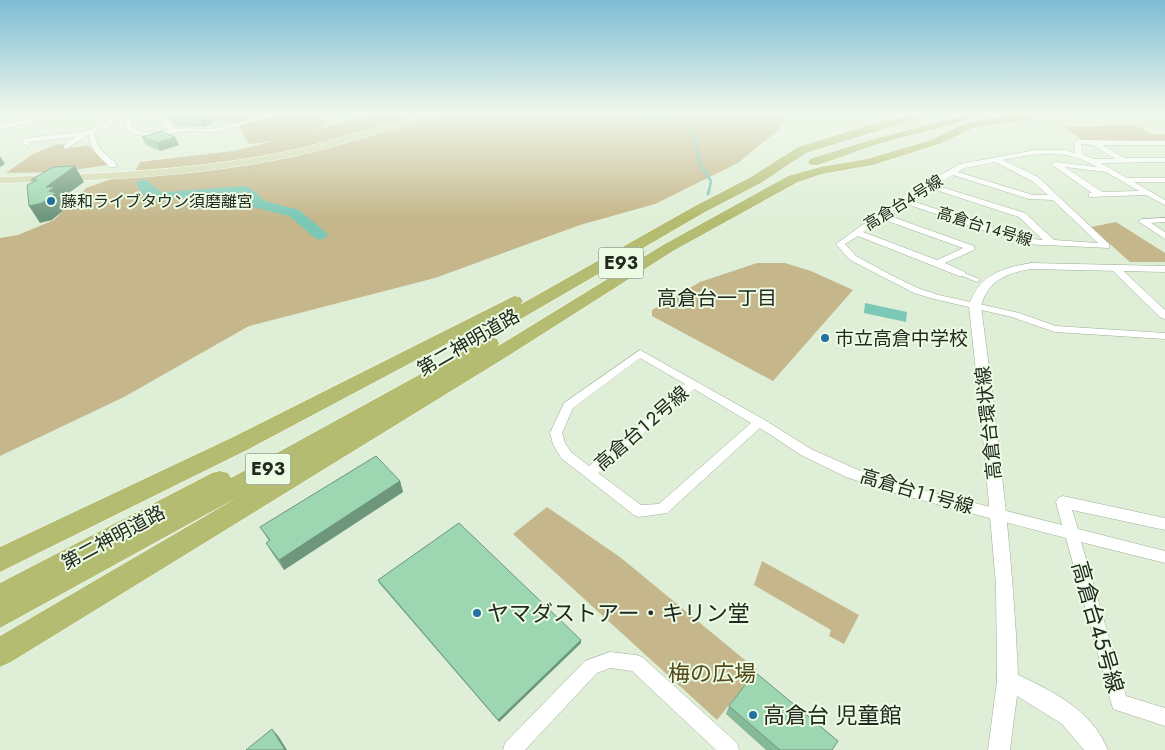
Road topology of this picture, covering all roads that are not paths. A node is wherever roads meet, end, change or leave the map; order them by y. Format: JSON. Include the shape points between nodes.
{"nodes":[{"id":1,"x":95,"y":148,"type":"edge"},
{"id":2,"x":310,"y":148,"type":"edge"},
{"id":3,"x":808,"y":148,"type":"edge"},
{"id":4,"x":860,"y":148,"type":"edge"},
{"id":5,"x":915,"y":148,"type":"edge"},
{"id":6,"x":1078,"y":148,"type":"edge"},
{"id":7,"x":1104,"y":148,"type":"edge"},
{"id":8,"x":1079,"y":155,"type":"junction"},
{"id":9,"x":995,"y":159,"type":"junction"},
{"id":10,"x":1123,"y":160,"type":"junction"},
{"id":11,"x":1165,"y":160,"type":"edge"},
{"id":12,"x":1091,"y":161,"type":"junction"},
{"id":13,"x":1055,"y":164,"type":"junction"},
{"id":14,"x":113,"y":165,"type":"dead end"},
{"id":15,"x":1108,"y":170,"type":"junction"},
{"id":16,"x":952,"y":172,"type":"junction"},
{"id":17,"x":1058,"y":172,"type":"dead end"},
{"id":18,"x":97,"y":177,"type":"junction"},
{"id":19,"x":0,"y":179,"type":"edge"},
{"id":20,"x":1126,"y":180,"type":"junction"},
{"id":21,"x":1165,"y":180,"type":"edge"},
{"id":22,"x":767,"y":183,"type":"junction"},
{"id":23,"x":0,"y":184,"type":"edge"},
{"id":24,"x":928,"y":185,"type":"junction"},
{"id":25,"x":1148,"y":193,"type":"junction"},
{"id":26,"x":1099,"y":194,"type":"junction"},
{"id":27,"x":1086,"y":195,"type":"dead end"},
{"id":28,"x":1054,"y":198,"type":"junction"},
{"id":29,"x":904,"y":200,"type":"junction"},
{"id":30,"x":1165,"y":203,"type":"edge"},
{"id":31,"x":711,"y":213,"type":"junction"},
{"id":32,"x":882,"y":216,"type":"junction"},
{"id":33,"x":1165,"y":220,"type":"edge"},
{"id":34,"x":1131,"y":221,"type":"dead end"},
{"id":35,"x":1142,"y":221,"type":"junction"},
{"id":36,"x":856,"y":232,"type":"junction"},
{"id":37,"x":1165,"y":236,"type":"edge"},
{"id":38,"x":1052,"y":244,"type":"junction"},
{"id":39,"x":936,"y":263,"type":"junction"},
{"id":40,"x":1115,"y":268,"type":"junction"},
{"id":41,"x":1165,"y":269,"type":"edge"},
{"id":42,"x":962,"y":274,"type":"joint"},
{"id":43,"x":977,"y":280,"type":"dead end"},
{"id":44,"x":976,"y":311,"type":"junction"},
{"id":45,"x":527,"y":314,"type":"junction"},
{"id":46,"x":1165,"y":316,"type":"edge"},
{"id":47,"x":1165,"y":336,"type":"edge"},
{"id":48,"x":693,"y":384,"type":"junction"},
{"id":49,"x":759,"y":422,"type":"junction"},
{"id":50,"x":589,"y":473,"type":"junction"},
{"id":51,"x":998,"y":514,"type":"junction"},
{"id":52,"x":1165,"y":524,"type":"edge"},
{"id":53,"x":1071,"y":534,"type":"junction"},
{"id":54,"x":1165,"y":557,"type":"edge"},
{"id":55,"x":0,"y":560,"type":"edge"},
{"id":56,"x":0,"y":597,"type":"edge"},
{"id":57,"x":0,"y":615,"type":"edge"},
{"id":58,"x":0,"y":652,"type":"edge"},
{"id":59,"x":1008,"y":681,"type":"junction"},
{"id":60,"x":1165,"y":717,"type":"edge"},
{"id":61,"x":512,"y":750,"type":"edge"},
{"id":62,"x":730,"y":750,"type":"edge"},
{"id":63,"x":999,"y":750,"type":"edge"},
{"id":64,"x":1097,"y":750,"type":"edge"}],
"edges":[{"from":1,"to":14,"type":"street"},
{"from":2,"to":18,"type":"main road","via":[[208,168]]},
{"from":3,"to":22,"type":"highway","name":"第二神明道路","number":"E93","via":[[795,154]]},
{"from":4,"to":22,"type":"highway","name":"第二神明道路","number":"E93"},
{"from":5,"to":22,"type":"highway","via":[[869,162]]},
{"from":6,"to":8,"type":"street"},
{"from":7,"to":10,"type":"street"},
{"from":8,"to":9,"type":"street","name":"高倉台４号線","via":[[1042,152]]},
{"from":8,"to":12,"type":"street","name":"高倉台４号線"},
{"from":9,"to":16,"type":"street","name":"高倉台４号線","via":[[963,166]]},
{"from":9,"to":28,"type":"street","name":"高倉台１４号線","via":[[1035,179]]},
{"from":10,"to":11,"type":"street"},
{"from":10,"to":12,"type":"street"},
{"from":12,"to":15,"type":"street","name":"高倉台４号線"},
{"from":13,"to":15,"type":"street"},
{"from":13,"to":17,"type":"street"},
{"from":13,"to":26,"type":"street"},
{"from":15,"to":20,"type":"street","name":"高倉台４号線"},
{"from":16,"to":24,"type":"street","name":"高倉台４号線"},
{"from":16,"to":28,"type":"street","via":[[1032,197]]},
{"from":18,"to":19,"type":"main road"},
{"from":18,"to":23,"type":"main road"},
{"from":20,"to":21,"type":"street"},
{"from":20,"to":25,"type":"street","name":"高倉台４号線"},
{"from":22,"to":31,"type":"highway"},
{"from":22,"to":31,"type":"highway","name":"第二神明道路","number":"E93"},
{"from":24,"to":29,"type":"street","name":"高倉台４号線"},
{"from":24,"to":38,"type":"street","via":[[1022,216]]},
{"from":25,"to":26,"type":"street"},
{"from":25,"to":30,"type":"street","name":"高倉台４号線"},
{"from":26,"to":27,"type":"street"},
{"from":28,"to":38,"type":"street","name":"高倉台１４号線","via":[[1106,246]]},
{"from":29,"to":32,"type":"street","name":"高倉台４号線"},
{"from":29,"to":38,"type":"street","name":"高倉台１４号線","via":[[1023,241]]},
{"from":31,"to":45,"type":"highway","name":"第二神明道路","number":"E93"},
{"from":31,"to":55,"type":"highway","via":[[647,231],[239,444]]},
{"from":31,"to":58,"type":"highway","via":[[668,248],[501,352]]},
{"from":32,"to":36,"type":"street","name":"高倉台４号線"},
{"from":32,"to":39,"type":"street","via":[[971,248]]},
{"from":33,"to":35,"type":"street"},
{"from":34,"to":35,"type":"street"},
{"from":35,"to":37,"type":"street"},
{"from":36,"to":39,"type":"street"},
{"from":36,"to":44,"type":"street","name":"高倉台４号線","via":[[840,244],[853,258],[916,291]]},
{"from":39,"to":42,"type":"street"},
{"from":40,"to":41,"type":"street","name":"高倉台環状線"},
{"from":40,"to":44,"type":"street","name":"高倉台環状線","via":[[1050,265],[1011,269],[986,281],[977,296]]},
{"from":40,"to":46,"type":"street"},
{"from":42,"to":43,"type":"street"},
{"from":44,"to":47,"type":"street","via":[[1015,315],[1055,329]]},
{"from":44,"to":51,"type":"street","name":"高倉台環状線"},
{"from":45,"to":56,"type":"highway","name":"第二神明道路","number":"E93"},
{"from":45,"to":57,"type":"highway","name":"第二神明道路","number":"E93","via":[[298,452]]},
{"from":48,"to":49,"type":"street","name":"高倉台１１号線"},
{"from":48,"to":50,"type":"street","name":"高倉台１２号線"},
{"from":48,"to":50,"type":"street","name":"高倉台１１号線","via":[[640,353],[568,406],[556,433],[559,444],[566,455]]},
{"from":49,"to":50,"type":"street","name":"高倉台１１号線","via":[[662,509],[639,510]]},
{"from":49,"to":51,"type":"street","name":"高倉台１１号線","via":[[806,452],[851,473],[898,489]]},
{"from":51,"to":53,"type":"street","name":"高倉台１１号線"},
{"from":51,"to":59,"type":"street","name":"高倉台環状線","via":[[1005,585]]},
{"from":52,"to":53,"type":"street","via":[[1063,502]]},
{"from":53,"to":54,"type":"street","name":"高倉台１１号線"},
{"from":53,"to":60,"type":"street","name":"高倉台４５号線","via":[[1120,703]]},
{"from":59,"to":63,"type":"street","name":"高倉台環状線"},
{"from":59,"to":64,"type":"street","via":[[1071,717]]},
{"from":61,"to":62,"type":"street","via":[[591,667],[610,660],[636,663]]}]}
